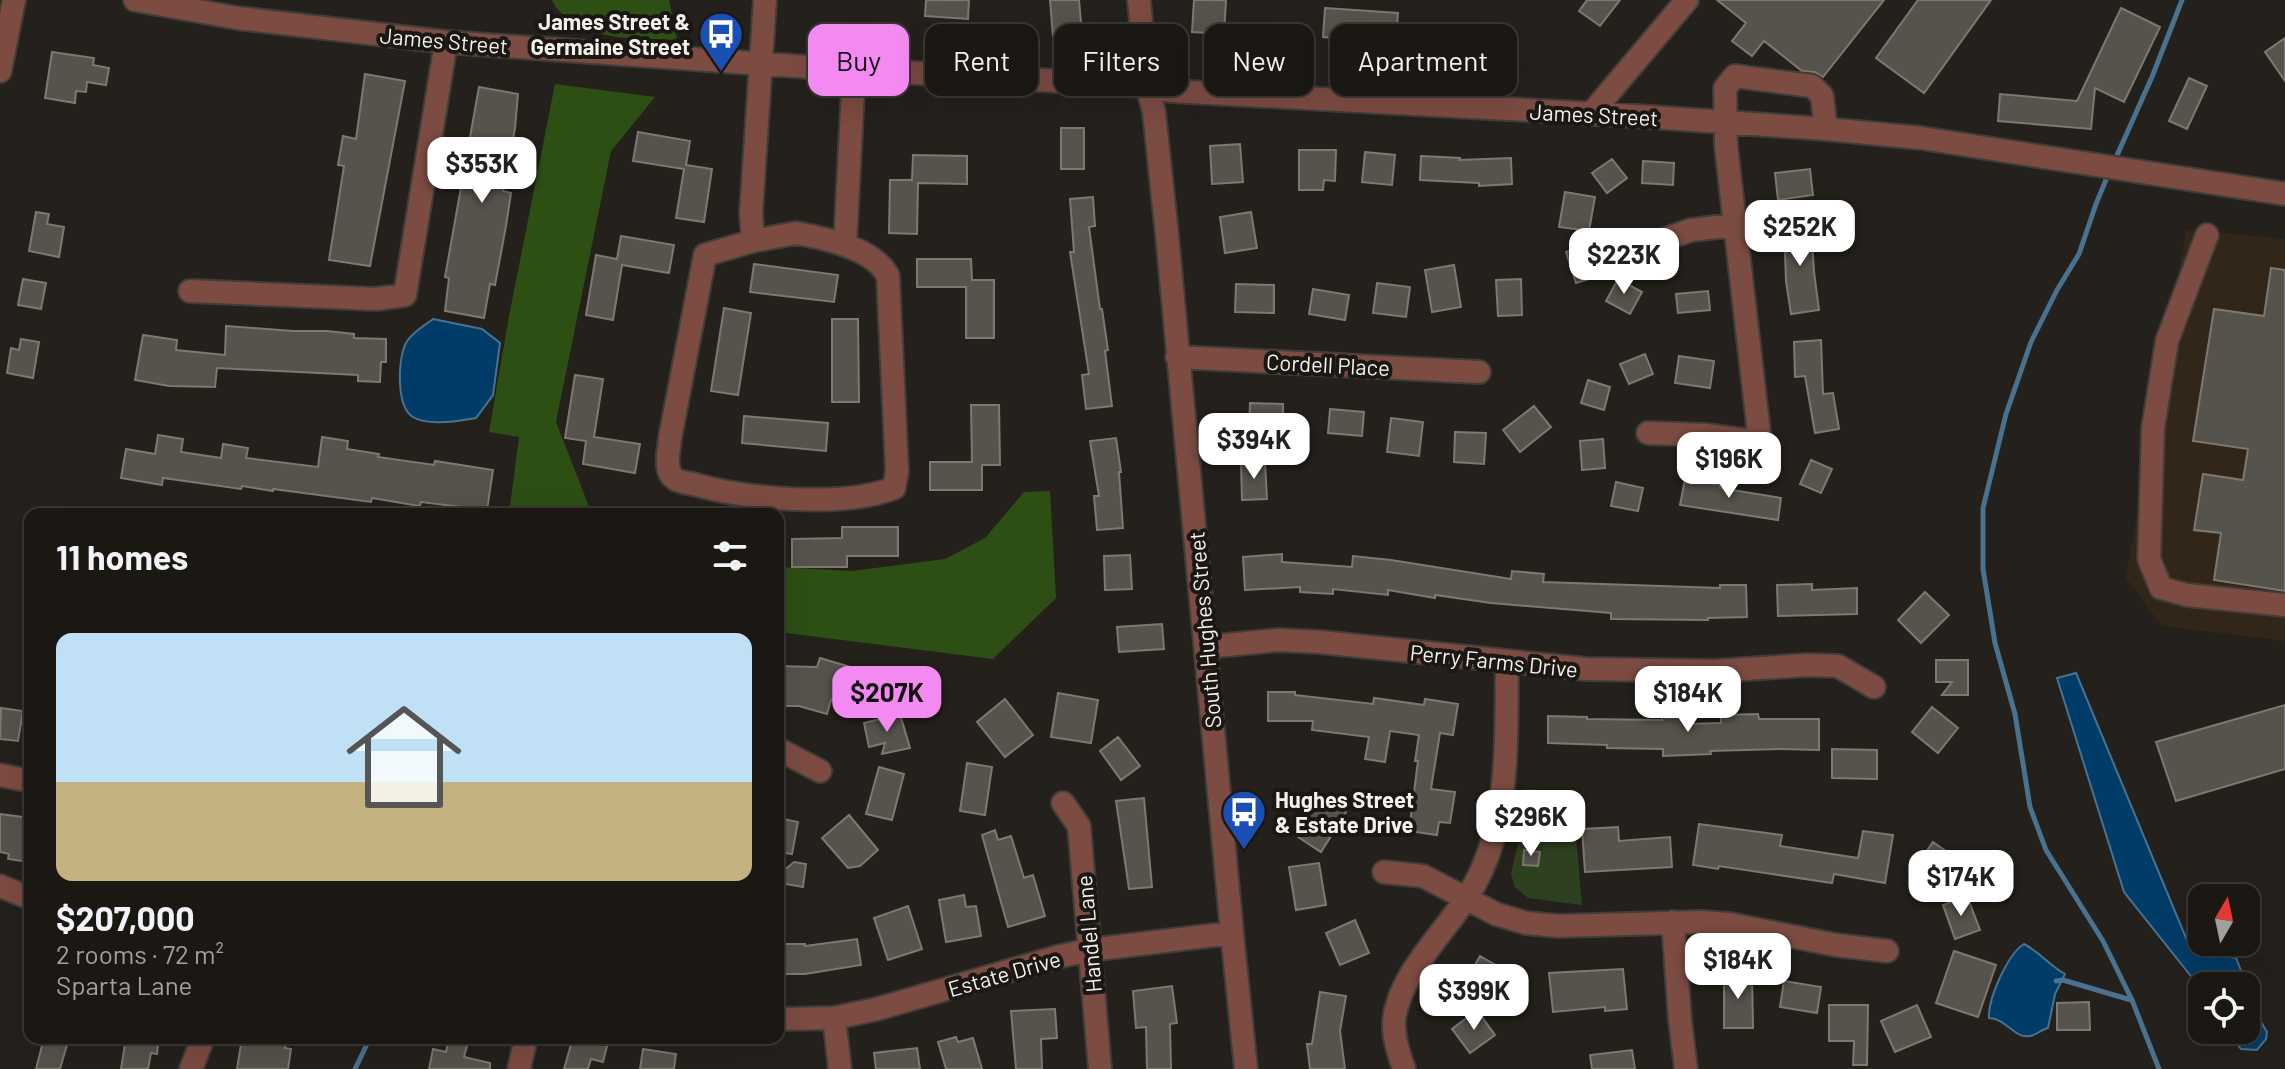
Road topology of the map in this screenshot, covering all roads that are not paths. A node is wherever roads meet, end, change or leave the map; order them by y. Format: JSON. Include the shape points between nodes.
{"nodes":[{"id":1,"x":14,"y":0,"type":"edge"},
{"id":2,"x":135,"y":0,"type":"edge"},
{"id":3,"x":765,"y":0,"type":"edge"},
{"id":4,"x":1139,"y":0,"type":"edge"},
{"id":5,"x":1687,"y":0,"type":"edge"},
{"id":6,"x":1141,"y":24,"type":"edge"},
{"id":7,"x":446,"y":42,"type":"junction"},
{"id":8,"x":761,"y":64,"type":"junction"},
{"id":9,"x":808,"y":67,"type":"edge"},
{"id":10,"x":0,"y":71,"type":"edge"},
{"id":11,"x":909,"y":73,"type":"edge"},
{"id":12,"x":1054,"y":81,"type":"edge"},
{"id":13,"x":1188,"y":92,"type":"edge"},
{"id":14,"x":853,"y":96,"type":"edge"},
{"id":15,"x":1150,"y":96,"type":"edge"},
{"id":16,"x":1591,"y":114,"type":"junction"},
{"id":17,"x":1725,"y":122,"type":"junction"},
{"id":18,"x":1826,"y":129,"type":"junction"},
{"id":19,"x":2285,"y":194,"type":"edge"},
{"id":20,"x":1735,"y":225,"type":"junction"},
{"id":21,"x":2207,"y":235,"type":"dead end"},
{"id":22,"x":753,"y":241,"type":"junction"},
{"id":23,"x":1654,"y":243,"type":"dead end"},
{"id":24,"x":845,"y":245,"type":"junction"},
{"id":25,"x":190,"y":291,"type":"dead end"},
{"id":26,"x":1177,"y":357,"type":"junction"},
{"id":27,"x":1479,"y":372,"type":"dead end"},
{"id":28,"x":1648,"y":433,"type":"dead end"},
{"id":29,"x":2285,"y":605,"type":"edge"},
{"id":30,"x":1206,"y":647,"type":"junction"},
{"id":31,"x":1507,"y":661,"type":"junction"},
{"id":32,"x":1874,"y":687,"type":"dead end"},
{"id":33,"x":784,"y":752,"type":"edge"},
{"id":34,"x":820,"y":771,"type":"dead end"},
{"id":35,"x":0,"y":775,"type":"edge"},
{"id":36,"x":24,"y":780,"type":"edge"},
{"id":37,"x":1063,"y":803,"type":"dead end"},
{"id":38,"x":1384,"y":872,"type":"dead end"},
{"id":39,"x":0,"y":886,"type":"edge"},
{"id":40,"x":24,"y":896,"type":"edge"},
{"id":41,"x":1467,"y":898,"type":"junction"},
{"id":42,"x":1673,"y":922,"type":"junction"},
{"id":43,"x":1232,"y":933,"type":"junction"},
{"id":44,"x":1089,"y":950,"type":"junction"},
{"id":45,"x":1887,"y":951,"type":"dead end"},
{"id":46,"x":834,"y":1018,"type":"junction"},
{"id":47,"x":784,"y":1019,"type":"edge"},
{"id":48,"x":201,"y":1044,"type":"edge"},
{"id":49,"x":525,"y":1044,"type":"edge"},
{"id":50,"x":191,"y":1069,"type":"edge"},
{"id":51,"x":519,"y":1069,"type":"edge"},
{"id":52,"x":840,"y":1069,"type":"edge"},
{"id":53,"x":1100,"y":1069,"type":"edge"},
{"id":54,"x":1246,"y":1069,"type":"edge"},
{"id":55,"x":1404,"y":1069,"type":"edge"},
{"id":56,"x":1686,"y":1069,"type":"edge"}],
"edges":[{"from":1,"to":10,"type":"street"},
{"from":2,"to":7,"type":"street","name":"James Street","via":[[237,18]]},
{"from":3,"to":8,"type":"street"},
{"from":4,"to":6,"type":"street","name":"South Hughes Street"},
{"from":5,"to":16,"type":"street"},
{"from":7,"to":8,"type":"street","name":"James Street"},
{"from":7,"to":25,"type":"street","via":[[405,295],[376,299]]},
{"from":8,"to":9,"type":"street","name":"James Street"},
{"from":8,"to":22,"type":"street"},
{"from":11,"to":12,"type":"street","name":"James Street"},
{"from":13,"to":16,"type":"street","name":"James Street"},
{"from":14,"to":24,"type":"street"},
{"from":15,"to":26,"type":"street","name":"South Hughes Street"},
{"from":16,"to":17,"type":"street","name":"James Street"},
{"from":17,"to":18,"type":"street","name":"James Street"},
{"from":17,"to":18,"type":"street","via":[[1725,88],[1735,76],[1812,86],[1822,96]]},
{"from":17,"to":20,"type":"street"},
{"from":18,"to":19,"type":"street","name":"James Street","via":[[1921,138]]},
{"from":20,"to":23,"type":"street","via":[[1691,230]]},
{"from":20,"to":28,"type":"street","via":[[1760,442]]},
{"from":21,"to":29,"type":"street","via":[[2167,341],[2153,428],[2149,559],[2161,588]]},
{"from":22,"to":24,"type":"street","via":[[796,233]]},
{"from":22,"to":24,"type":"street","via":[[705,255],[668,465],[675,479],[706,488],[785,498],[876,495],[894,488],[888,276],[884,268]]},
{"from":26,"to":27,"type":"street","name":"Cordell Place"},
{"from":26,"to":30,"type":"street","name":"South Hughes Street"},
{"from":30,"to":31,"type":"street","name":"Perry Farms Drive","via":[[1278,640]]},
{"from":30,"to":43,"type":"street","name":"South Hughes Street"},
{"from":31,"to":32,"type":"street","name":"Perry Farms Drive","via":[[1633,671],[1838,666]]},
{"from":31,"to":41,"type":"street","via":[[1499,813]]},
{"from":33,"to":34,"type":"street"},
{"from":35,"to":36,"type":"street"},
{"from":37,"to":44,"type":"street","name":"Handel Lane","via":[[1079,826]]},
{"from":38,"to":41,"type":"street","via":[[1423,876]]},
{"from":39,"to":40,"type":"street"},
{"from":41,"to":42,"type":"street","via":[[1526,923]]},
{"from":41,"to":55,"type":"street","via":[[1415,968],[1397,1003],[1396,1045]]},
{"from":42,"to":45,"type":"street","via":[[1729,924]]},
{"from":42,"to":56,"type":"street"},
{"from":43,"to":44,"type":"street","name":"Estate Drive"},
{"from":43,"to":54,"type":"street","name":"South Hughes Street"},
{"from":44,"to":46,"type":"street","name":"Estate Drive"},
{"from":44,"to":53,"type":"street","name":"Handel Lane"},
{"from":46,"to":47,"type":"street","name":"Estate Drive"},
{"from":46,"to":52,"type":"street"},
{"from":48,"to":50,"type":"street"},
{"from":49,"to":51,"type":"street"}]}
